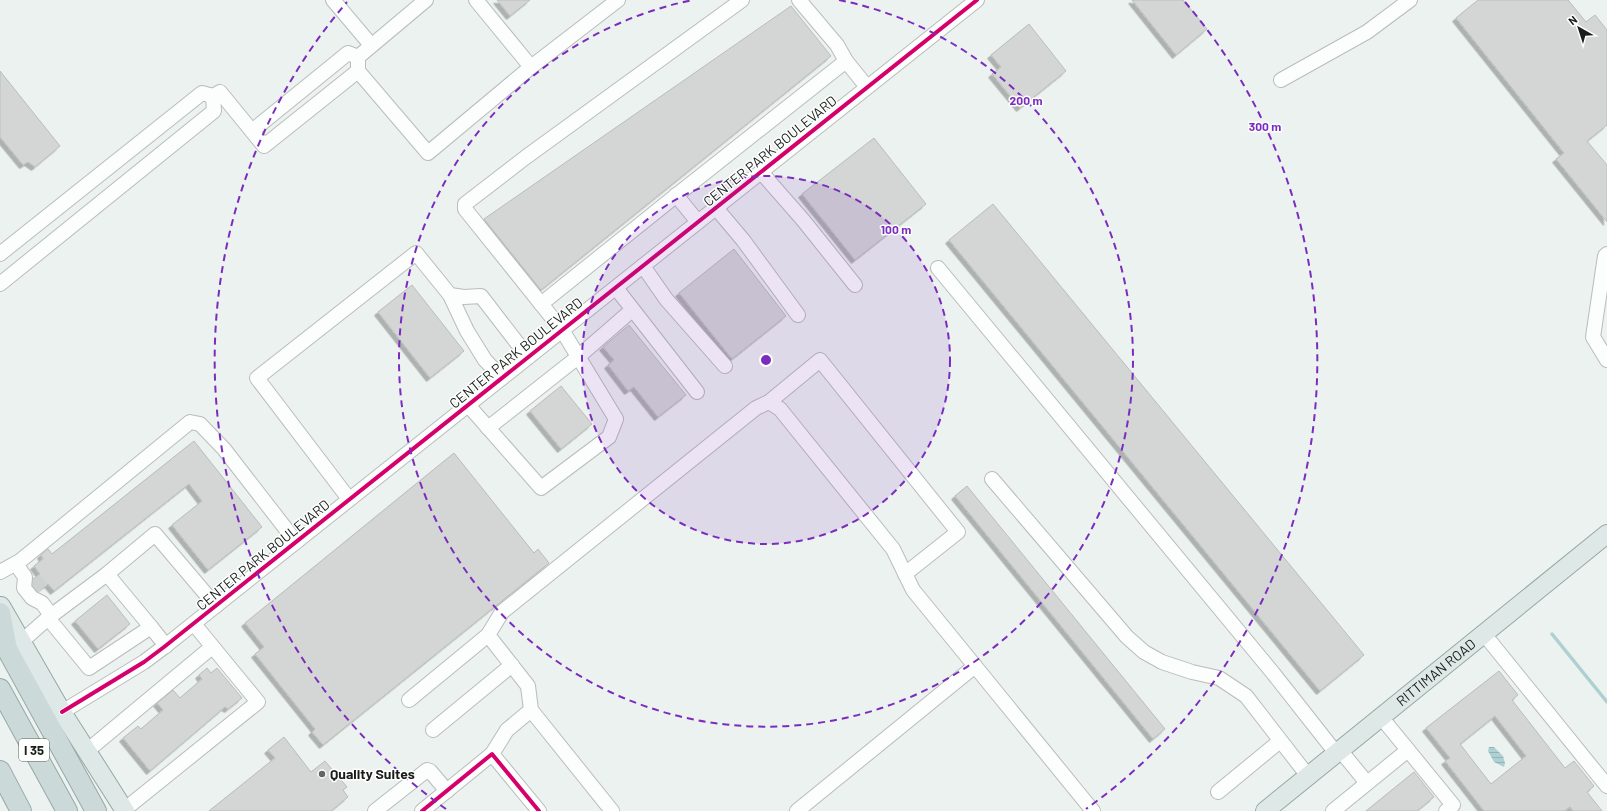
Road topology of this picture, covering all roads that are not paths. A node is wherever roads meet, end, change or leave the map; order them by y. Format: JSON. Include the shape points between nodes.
{"nodes":[{"id":1,"x":334,"y":0,"type":"edge"},
{"id":2,"x":426,"y":0,"type":"edge"},
{"id":3,"x":476,"y":0,"type":"edge"},
{"id":4,"x":618,"y":0,"type":"edge"},
{"id":5,"x":742,"y":0,"type":"edge"},
{"id":6,"x":799,"y":0,"type":"edge"},
{"id":7,"x":977,"y":0,"type":"edge"},
{"id":8,"x":1410,"y":0,"type":"edge"},
{"id":9,"x":370,"y":46,"type":"junction"},
{"id":10,"x":846,"y":61,"type":"junction"},
{"id":11,"x":358,"y":64,"type":"junction"},
{"id":12,"x":531,"y":67,"type":"junction"},
{"id":13,"x":1281,"y":80,"type":"dead end"},
{"id":14,"x":867,"y":87,"type":"junction"},
{"id":15,"x":214,"y":96,"type":"junction"},
{"id":16,"x":252,"y":131,"type":"junction"},
{"id":17,"x":761,"y":172,"type":"junction"},
{"id":18,"x":676,"y":195,"type":"junction"},
{"id":19,"x":64,"y":204,"type":"junction"},
{"id":20,"x":716,"y":208,"type":"junction"},
{"id":21,"x":78,"y":221,"type":"junction"},
{"id":22,"x":698,"y":222,"type":"junction"},
{"id":23,"x":0,"y":254,"type":"edge"},
{"id":24,"x":1607,"y":254,"type":"edge"},
{"id":25,"x":642,"y":266,"type":"junction"},
{"id":26,"x":938,"y":268,"type":"dead end"},
{"id":27,"x":0,"y":284,"type":"edge"},
{"id":28,"x":855,"y":285,"type":"dead end"},
{"id":29,"x":616,"y":288,"type":"junction"},
{"id":30,"x":450,"y":295,"type":"junction"},
{"id":31,"x":541,"y":304,"type":"junction"},
{"id":32,"x":632,"y":310,"type":"junction"},
{"id":33,"x":798,"y":314,"type":"dead end"},
{"id":34,"x":562,"y":330,"type":"junction"},
{"id":35,"x":528,"y":357,"type":"junction"},
{"id":36,"x":578,"y":357,"type":"junction"},
{"id":37,"x":1607,"y":360,"type":"edge"},
{"id":38,"x":725,"y":366,"type":"dead end"},
{"id":39,"x":502,"y":378,"type":"junction"},
{"id":40,"x":697,"y":392,"type":"dead end"},
{"id":41,"x":769,"y":402,"type":"junction"},
{"id":42,"x":468,"y":405,"type":"junction"},
{"id":43,"x":488,"y":428,"type":"junction"},
{"id":44,"x":992,"y":479,"type":"dead end"},
{"id":45,"x":350,"y":500,"type":"junction"},
{"id":46,"x":1607,"y":534,"type":"edge"},
{"id":47,"x":296,"y":542,"type":"junction"},
{"id":48,"x":16,"y":564,"type":"junction"},
{"id":49,"x":0,"y":572,"type":"edge"},
{"id":50,"x":107,"y":574,"type":"junction"},
{"id":51,"x":905,"y":574,"type":"junction"},
{"id":52,"x":34,"y":581,"type":"junction"},
{"id":53,"x":42,"y":603,"type":"junction"},
{"id":54,"x":0,"y":605,"type":"edge"},
{"id":55,"x":216,"y":606,"type":"junction"},
{"id":56,"x":0,"y":613,"type":"edge"},
{"id":57,"x":49,"y":617,"type":"junction"},
{"id":58,"x":194,"y":624,"type":"junction"},
{"id":59,"x":151,"y":627,"type":"junction"},
{"id":60,"x":1484,"y":634,"type":"junction"},
{"id":61,"x":488,"y":636,"type":"junction"},
{"id":62,"x":22,"y":642,"type":"junction"},
{"id":63,"x":166,"y":646,"type":"junction"},
{"id":64,"x":212,"y":647,"type":"junction"},
{"id":65,"x":512,"y":665,"type":"junction"},
{"id":66,"x":975,"y":666,"type":"junction"},
{"id":67,"x":0,"y":689,"type":"edge"},
{"id":68,"x":409,"y":700,"type":"dead end"},
{"id":69,"x":531,"y":710,"type":"junction"},
{"id":70,"x":62,"y":712,"type":"junction"},
{"id":71,"x":1381,"y":717,"type":"junction"},
{"id":72,"x":433,"y":730,"type":"dead end"},
{"id":73,"x":1280,"y":741,"type":"junction"},
{"id":74,"x":1408,"y":750,"type":"junction"},
{"id":75,"x":87,"y":751,"type":"junction"},
{"id":76,"x":1338,"y":752,"type":"junction"},
{"id":77,"x":492,"y":754,"type":"junction"},
{"id":78,"x":0,"y":771,"type":"edge"},
{"id":79,"x":1308,"y":776,"type":"junction"},
{"id":80,"x":1367,"y":783,"type":"junction"},
{"id":81,"x":1607,"y":786,"type":"edge"},
{"id":82,"x":447,"y":790,"type":"junction"},
{"id":83,"x":1218,"y":792,"type":"dead end"},
{"id":84,"x":21,"y":811,"type":"edge"},
{"id":85,"x":67,"y":811,"type":"edge"},
{"id":86,"x":96,"y":811,"type":"edge"},
{"id":87,"x":124,"y":811,"type":"edge"},
{"id":88,"x":375,"y":811,"type":"edge"},
{"id":89,"x":422,"y":811,"type":"edge"},
{"id":90,"x":539,"y":811,"type":"edge"},
{"id":91,"x":612,"y":811,"type":"edge"},
{"id":92,"x":797,"y":811,"type":"edge"},
{"id":93,"x":1093,"y":811,"type":"edge"},
{"id":94,"x":1265,"y":811,"type":"edge"},
{"id":95,"x":1333,"y":811,"type":"edge"},
{"id":96,"x":1446,"y":811,"type":"edge"}],
"edges":[{"from":1,"to":9,"type":"street"},
{"from":2,"to":9,"type":"street"},
{"from":3,"to":12,"type":"street"},
{"from":4,"to":12,"type":"street"},
{"from":5,"to":31,"type":"street","via":[[532,152],[465,204],[465,209]]},
{"from":6,"to":10,"type":"street","via":[[837,45]]},
{"from":7,"to":14,"type":"street","name":"CENTER PARK BOULEVARD"},
{"from":8,"to":13,"type":"street","via":[[1367,32]]},
{"from":9,"to":11,"type":"street"},
{"from":10,"to":14,"type":"street"},
{"from":10,"to":18,"type":"street"},
{"from":11,"to":12,"type":"street","via":[[428,153]]},
{"from":11,"to":16,"type":"street","via":[[348,53]]},
{"from":11,"to":16,"type":"street","via":[[264,146]]},
{"from":14,"to":17,"type":"street","name":"CENTER PARK BOULEVARD"},
{"from":15,"to":16,"type":"street","via":[[220,92]]},
{"from":15,"to":19,"type":"street","via":[[202,93]]},
{"from":15,"to":21,"type":"street","via":[[214,110]]},
{"from":17,"to":20,"type":"street","name":"CENTER PARK BOULEVARD"},
{"from":17,"to":28,"type":"street"},
{"from":18,"to":22,"type":"street"},
{"from":18,"to":31,"type":"street"},
{"from":19,"to":21,"type":"street"},
{"from":19,"to":23,"type":"street"},
{"from":20,"to":22,"type":"street","name":"CENTER PARK BOULEVARD"},
{"from":20,"to":33,"type":"street"},
{"from":21,"to":27,"type":"street"},
{"from":22,"to":25,"type":"street","name":"CENTER PARK BOULEVARD"},
{"from":24,"to":37,"type":"street","via":[[1593,337]]},
{"from":25,"to":29,"type":"street","name":"CENTER PARK BOULEVARD"},
{"from":25,"to":38,"type":"street","via":[[666,299]]},
{"from":26,"to":76,"type":"street"},
{"from":29,"to":32,"type":"street"},
{"from":29,"to":34,"type":"street","name":"CENTER PARK BOULEVARD"},
{"from":30,"to":35,"type":"street","via":[[481,296]]},
{"from":30,"to":39,"type":"street","via":[[467,331],[485,360]]},
{"from":30,"to":45,"type":"street","via":[[416,253],[257,378]]},
{"from":31,"to":34,"type":"street"},
{"from":32,"to":36,"type":"street"},
{"from":32,"to":40,"type":"street"},
{"from":34,"to":35,"type":"street","name":"CENTER PARK BOULEVARD"},
{"from":34,"to":36,"type":"street"},
{"from":35,"to":39,"type":"street","name":"CENTER PARK BOULEVARD"},
{"from":36,"to":43,"type":"street"},
{"from":36,"to":43,"type":"street","via":[[616,419],[609,437],[541,488]]},
{"from":39,"to":42,"type":"street","name":"CENTER PARK BOULEVARD"},
{"from":41,"to":51,"type":"street","via":[[780,409],[893,549]]},
{"from":41,"to":51,"type":"street","via":[[820,360],[958,532]]},
{"from":41,"to":61,"type":"street","via":[[756,408],[502,612]]},
{"from":42,"to":43,"type":"street"},
{"from":42,"to":45,"type":"street","name":"CENTER PARK BOULEVARD"},
{"from":44,"to":73,"type":"street","via":[[1127,637],[1144,652],[1162,662],[1219,678],[1246,696]]},
{"from":45,"to":47,"type":"street","name":"CENTER PARK BOULEVARD"},
{"from":46,"to":60,"type":"main road","name":"RITTIMAN ROAD"},
{"from":47,"to":48,"type":"street","via":[[224,449],[200,424],[190,422]]},
{"from":47,"to":55,"type":"street","name":"CENTER PARK BOULEVARD"},
{"from":48,"to":49,"type":"street"},
{"from":48,"to":52,"type":"street"},
{"from":50,"to":55,"type":"street","via":[[156,534]]},
{"from":50,"to":57,"type":"street"},
{"from":50,"to":59,"type":"street"},
{"from":51,"to":66,"type":"street","via":[[913,590]]},
{"from":52,"to":53,"type":"street"},
{"from":52,"to":53,"type":"street","via":[[24,588],[32,598]]},
{"from":53,"to":57,"type":"street"},
{"from":54,"to":62,"type":"main road"},
{"from":55,"to":58,"type":"street","name":"CENTER PARK BOULEVARD"},
{"from":56,"to":86,"type":"highway","via":[[7,649]]},
{"from":57,"to":59,"type":"street","via":[[89,668]]},
{"from":57,"to":62,"type":"street"},
{"from":58,"to":63,"type":"street","name":"CENTER PARK BOULEVARD"},
{"from":58,"to":64,"type":"street"},
{"from":59,"to":63,"type":"street"},
{"from":60,"to":71,"type":"main road","name":"RITTIMAN ROAD"},
{"from":60,"to":81,"type":"street"},
{"from":61,"to":65,"type":"street"},
{"from":61,"to":68,"type":"street"},
{"from":62,"to":70,"type":"main road"},
{"from":63,"to":70,"type":"street","name":"CENTER PARK BOULEVARD"},
{"from":64,"to":75,"type":"street"},
{"from":64,"to":87,"type":"street","via":[[258,702]]},
{"from":65,"to":69,"type":"street","via":[[528,686]]},
{"from":65,"to":72,"type":"street"},
{"from":66,"to":92,"type":"street"},
{"from":66,"to":93,"type":"street"},
{"from":67,"to":85,"type":"highway","number":"I 35"},
{"from":69,"to":77,"type":"street","via":[[507,730]]},
{"from":69,"to":91,"type":"street"},
{"from":70,"to":75,"type":"main road"},
{"from":71,"to":74,"type":"street"},
{"from":71,"to":76,"type":"main road","name":"RITTIMAN ROAD"},
{"from":73,"to":79,"type":"street"},
{"from":73,"to":83,"type":"street"},
{"from":74,"to":80,"type":"street"},
{"from":74,"to":96,"type":"street","via":[[1453,805]]},
{"from":75,"to":87,"type":"main road"},
{"from":76,"to":79,"type":"main road","name":"RITTIMAN ROAD"},
{"from":76,"to":80,"type":"street"},
{"from":77,"to":82,"type":"street"},
{"from":77,"to":90,"type":"street"},
{"from":78,"to":84,"type":"highway"},
{"from":79,"to":94,"type":"main road","name":"RITTIMAN ROAD"},
{"from":80,"to":95,"type":"street"},
{"from":82,"to":88,"type":"street","via":[[427,770]]},
{"from":82,"to":89,"type":"street"}]}
